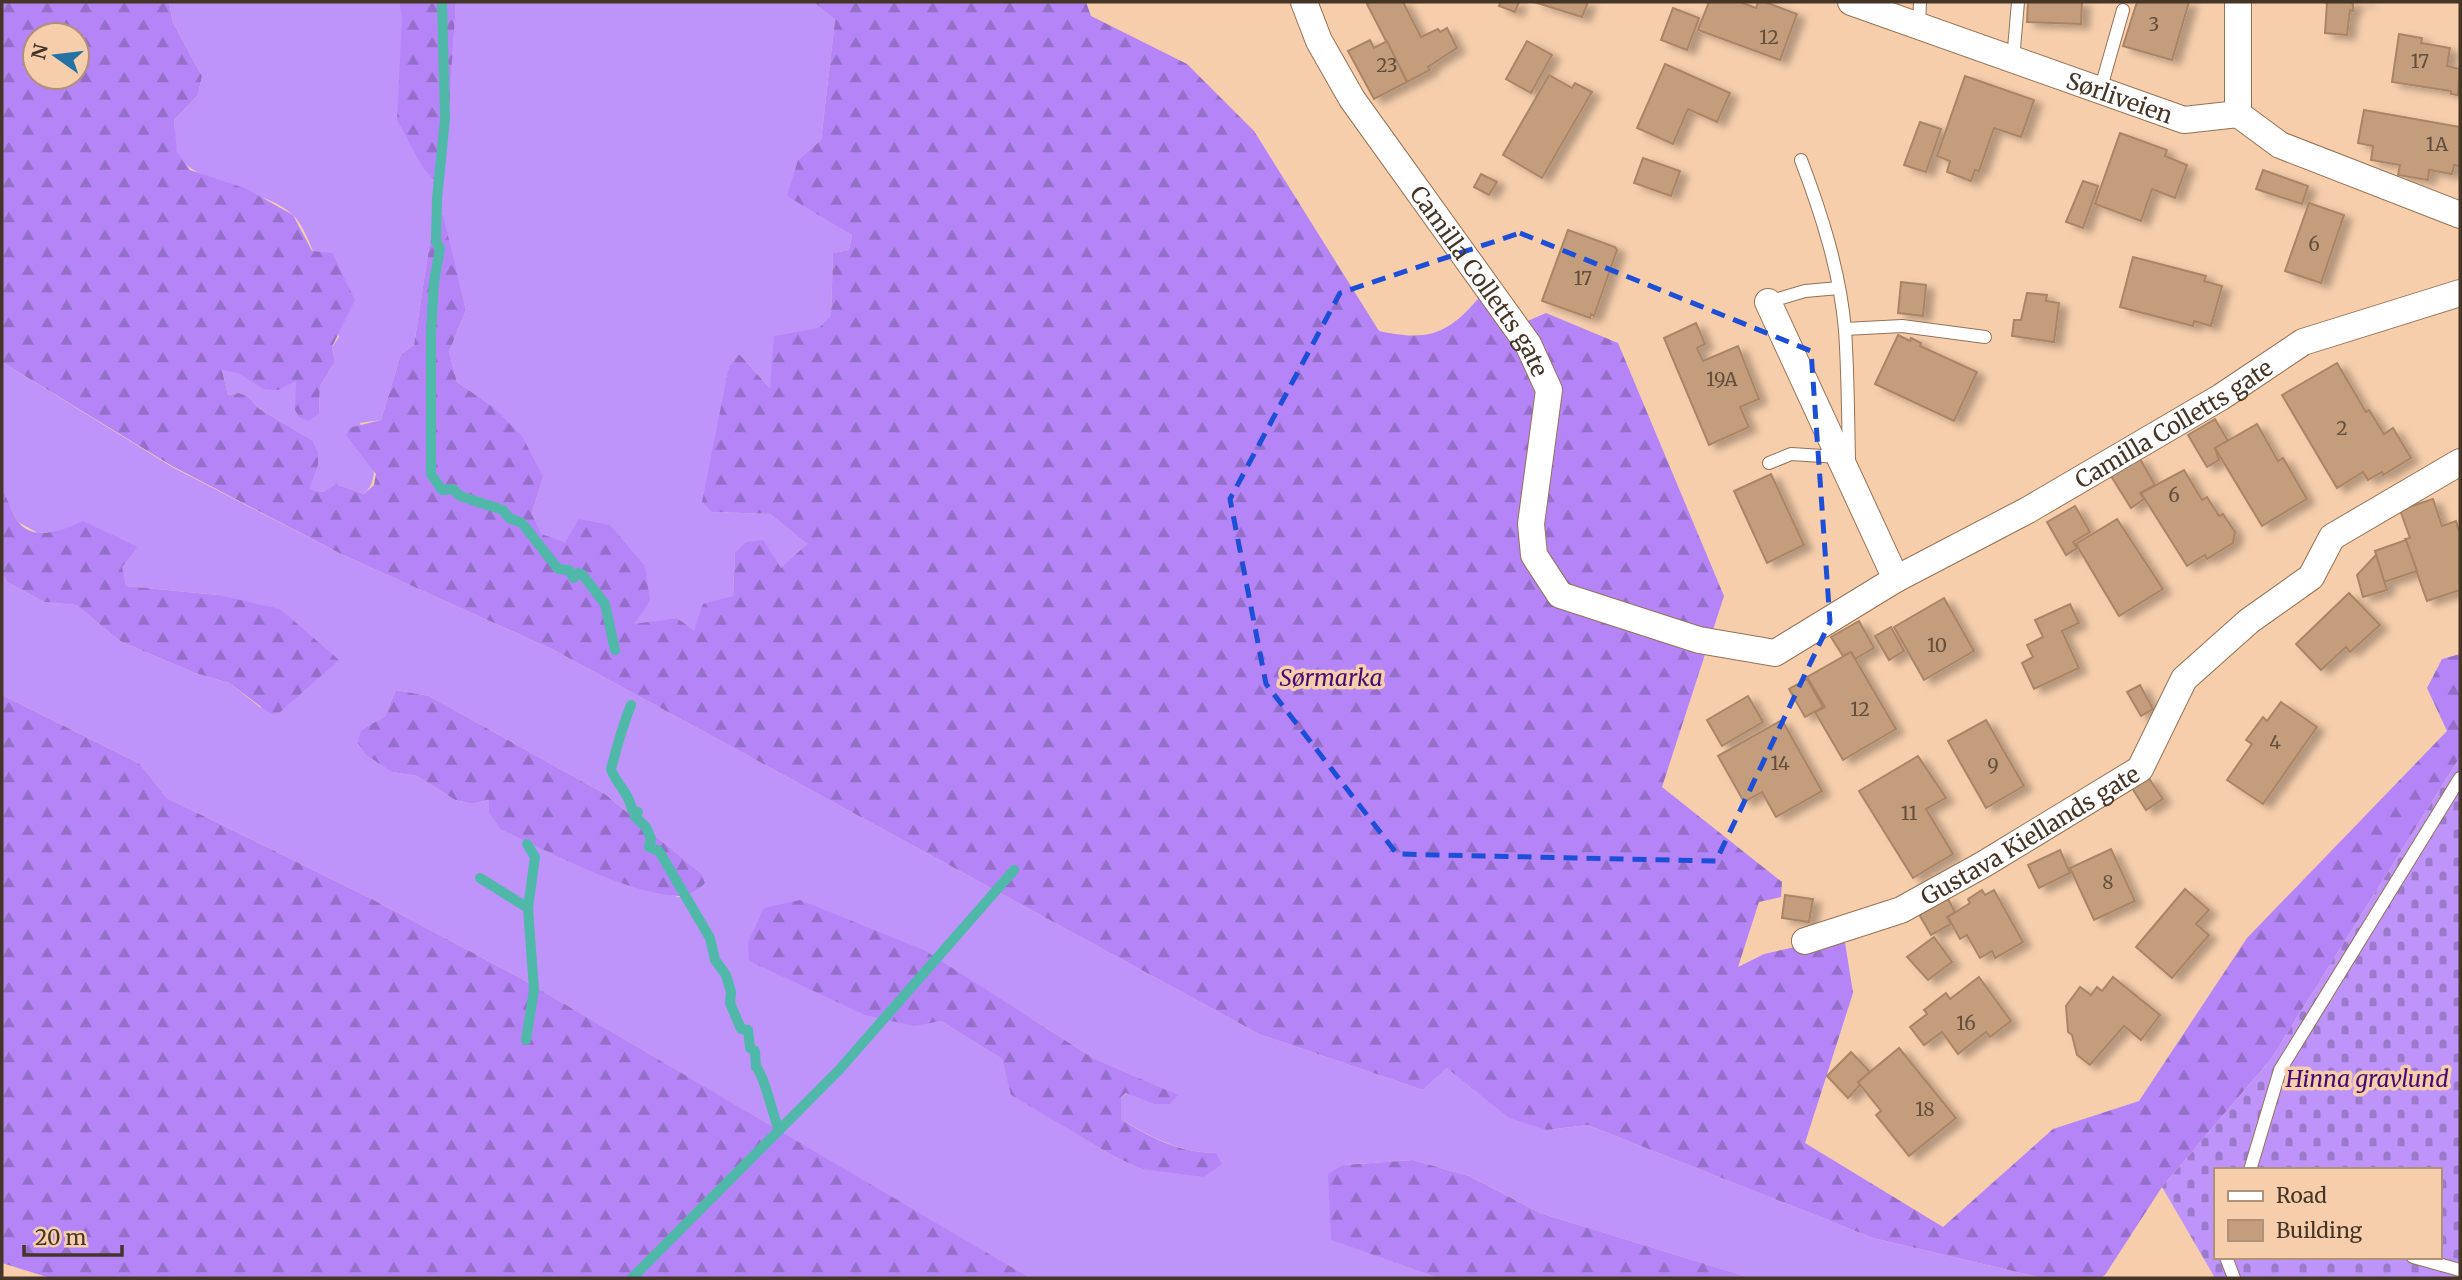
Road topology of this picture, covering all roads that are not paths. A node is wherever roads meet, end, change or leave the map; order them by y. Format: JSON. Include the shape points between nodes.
{"nodes":[{"id":1,"x":1304,"y":2,"type":"edge"},
{"id":2,"x":1851,"y":2,"type":"edge"},
{"id":3,"x":2018,"y":2,"type":"edge"},
{"id":4,"x":2238,"y":2,"type":"edge"},
{"id":5,"x":1889,"y":9,"type":"edge"},
{"id":6,"x":2123,"y":10,"type":"dead end"},
{"id":7,"x":1919,"y":14,"type":"edge"},
{"id":8,"x":2013,"y":60,"type":"junction"},
{"id":9,"x":2100,"y":92,"type":"junction"},
{"id":10,"x":2238,"y":114,"type":"junction"},
{"id":11,"x":1801,"y":160,"type":"dead end"},
{"id":12,"x":2460,"y":215,"type":"edge"},
{"id":13,"x":1839,"y":288,"type":"junction"},
{"id":14,"x":2460,"y":293,"type":"edge"},
{"id":15,"x":1768,"y":302,"type":"joint"},
{"id":16,"x":1845,"y":329,"type":"junction"},
{"id":17,"x":1985,"y":338,"type":"dead end"},
{"id":18,"x":1838,"y":457,"type":"junction"},
{"id":19,"x":2460,"y":461,"type":"edge"},
{"id":20,"x":1769,"y":463,"type":"dead end"},
{"id":21,"x":1849,"y":484,"type":"junction"},
{"id":22,"x":1896,"y":579,"type":"junction"},
{"id":23,"x":2460,"y":778,"type":"edge"},
{"id":24,"x":1805,"y":941,"type":"dead end"},
{"id":25,"x":2251,"y":1168,"type":"edge"},
{"id":26,"x":2227,"y":1259,"type":"edge"},
{"id":27,"x":2420,"y":1259,"type":"edge"},
{"id":28,"x":2460,"y":1270,"type":"edge"},
{"id":29,"x":2234,"y":1278,"type":"edge"}],
"edges":[{"from":1,"to":22,"type":"street","name":"Camilla Colletts gate","via":[[1352,99],[1528,344],[1549,390],[1531,524],[1534,555],[1560,595],[1699,640],[1775,653]]},
{"from":2,"to":5,"type":"street","name":"Sørliveien"},
{"from":3,"to":8,"type":"lane"},
{"from":4,"to":10,"type":"street"},
{"from":5,"to":7,"type":"street","name":"Sørliveien"},
{"from":6,"to":9,"type":"lane"},
{"from":7,"to":8,"type":"street","name":"Sørliveien"},
{"from":8,"to":9,"type":"street","name":"Sørliveien"},
{"from":9,"to":10,"type":"street","name":"Sørliveien","via":[[2184,120]]},
{"from":10,"to":12,"type":"street","via":[[2280,145]]},
{"from":11,"to":13,"type":"lane","via":[[1822,215]]},
{"from":13,"to":15,"type":"lane","via":[[1805,291]]},
{"from":13,"to":16,"type":"lane"},
{"from":14,"to":22,"type":"street","name":"Camilla Colletts gate","via":[[2303,342],[2221,397],[2028,510]]},
{"from":15,"to":18,"type":"street"},
{"from":16,"to":17,"type":"lane","via":[[1902,326]]},
{"from":16,"to":21,"type":"lane"},
{"from":18,"to":20,"type":"lane","via":[[1791,454]]},
{"from":18,"to":21,"type":"street"},
{"from":19,"to":24,"type":"street","name":"Gustava Kiellands gate","via":[[2332,537],[2311,577],[2249,621],[2185,679],[2140,769],[1901,910]]},
{"from":21,"to":22,"type":"street"},
{"from":23,"to":25,"type":"lane","via":[[2280,1070]]},
{"from":26,"to":29,"type":"lane"},
{"from":27,"to":28,"type":"lane"}]}
